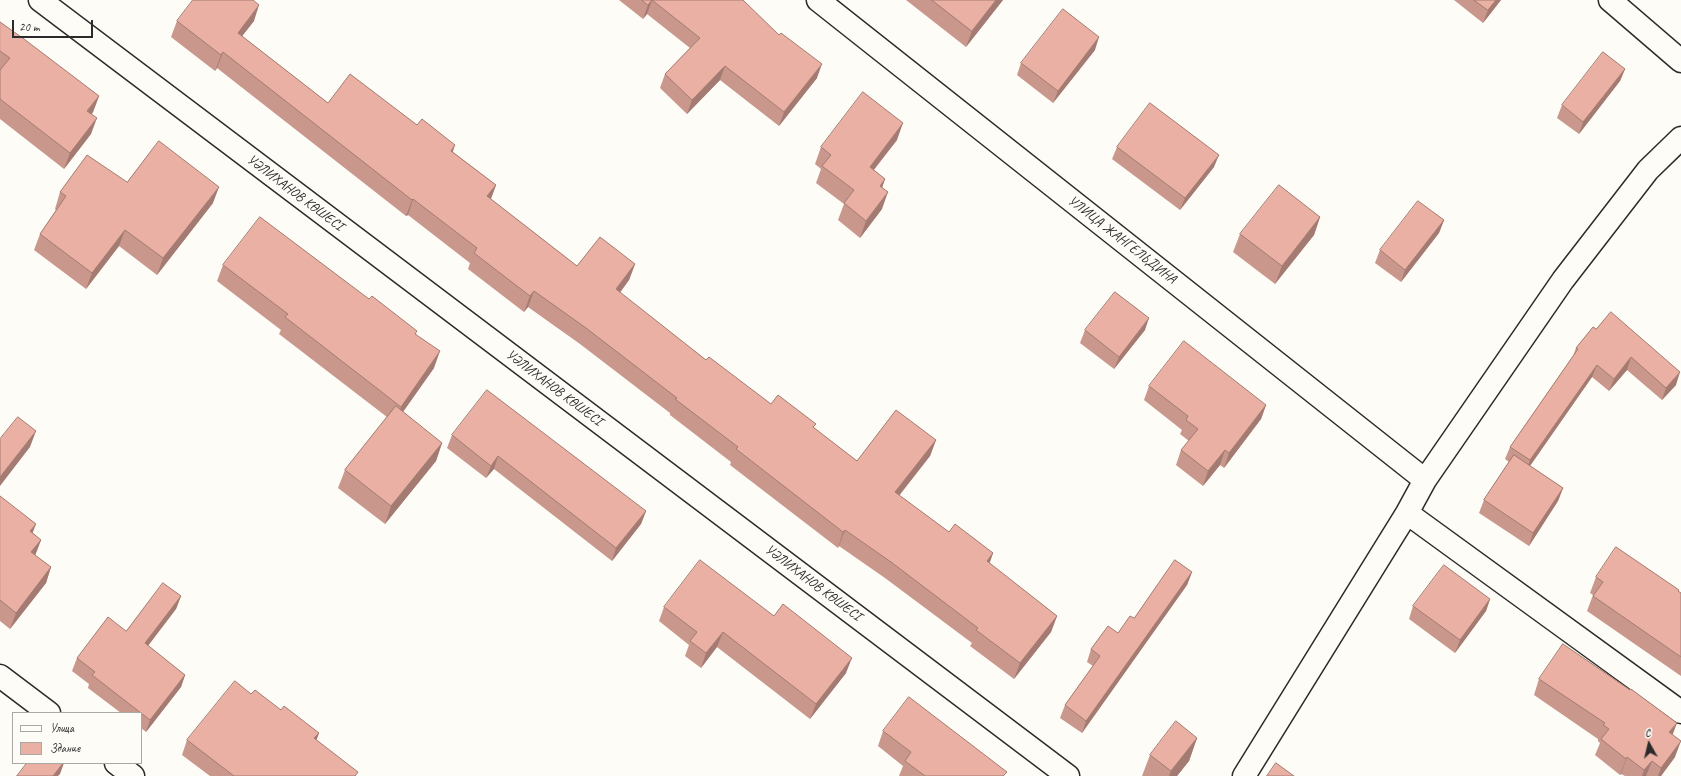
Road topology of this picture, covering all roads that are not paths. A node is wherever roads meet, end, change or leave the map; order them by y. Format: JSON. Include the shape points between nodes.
{"nodes":[{"id":1,"x":40,"y":0,"type":"edge"},
{"id":2,"x":818,"y":0,"type":"edge"},
{"id":3,"x":1615,"y":2,"type":"edge"},
{"id":4,"x":1681,"y":61,"type":"edge"},
{"id":5,"x":1681,"y":138,"type":"edge"},
{"id":6,"x":1425,"y":480,"type":"junction"},
{"id":7,"x":1407,"y":513,"type":"junction"},
{"id":8,"x":0,"y":676,"type":"edge"},
{"id":9,"x":48,"y":712,"type":"edge"},
{"id":10,"x":1681,"y":712,"type":"edge"},
{"id":11,"x":117,"y":764,"type":"edge"},
{"id":12,"x":133,"y":776,"type":"edge"},
{"id":13,"x":1068,"y":776,"type":"edge"},
{"id":14,"x":1244,"y":776,"type":"edge"}],
"edges":[{"from":1,"to":13,"type":"street","name":"УӘЛИХАНОВ КӨШЕСІ"},
{"from":2,"to":6,"type":"street","name":"УЛИЦА ЖАНГЕЛЬДИНА"},
{"from":3,"to":4,"type":"street"},
{"from":5,"to":6,"type":"street","via":[[1648,170],[1563,280]]},
{"from":6,"to":7,"type":"street"},
{"from":7,"to":10,"type":"street"},
{"from":7,"to":14,"type":"street"},
{"from":8,"to":9,"type":"street"},
{"from":11,"to":12,"type":"street"}]}
